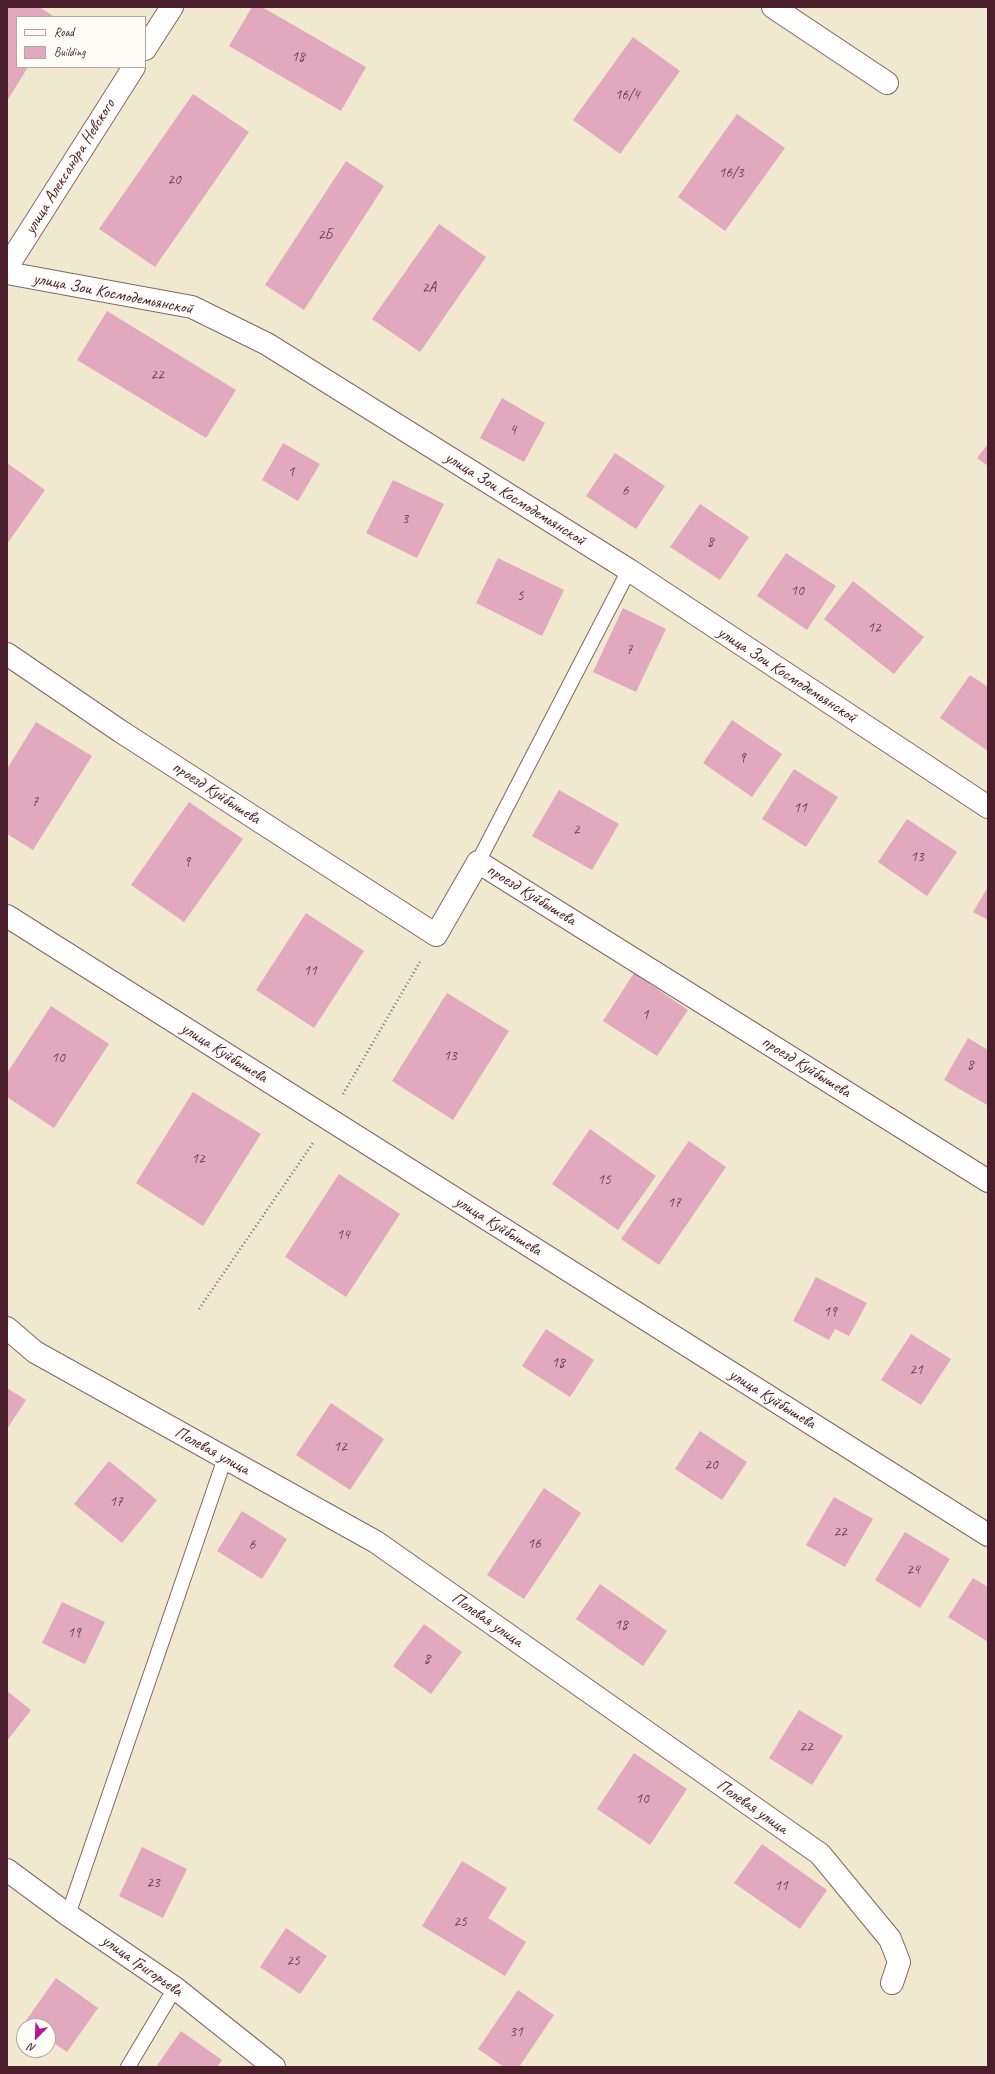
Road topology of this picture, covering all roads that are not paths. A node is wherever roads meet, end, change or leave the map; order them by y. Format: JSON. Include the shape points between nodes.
{"nodes":[{"id":1,"x":172,"y":7,"type":"edge"},
{"id":2,"x":773,"y":7,"type":"edge"},
{"id":3,"x":146,"y":47,"type":"edge"},
{"id":4,"x":133,"y":68,"type":"edge"},
{"id":5,"x":887,"y":83,"type":"dead end"},
{"id":6,"x":7,"y":267,"type":"edge"},
{"id":7,"x":7,"y":273,"type":"edge"},
{"id":8,"x":629,"y":570,"type":"junction"},
{"id":9,"x":7,"y":654,"type":"edge"},
{"id":10,"x":988,"y":807,"type":"edge"},
{"id":11,"x":478,"y":862,"type":"junction"},
{"id":12,"x":7,"y":916,"type":"edge"},
{"id":13,"x":988,"y":1181,"type":"edge"},
{"id":14,"x":7,"y":1328,"type":"edge"},
{"id":15,"x":225,"y":1458,"type":"junction"},
{"id":16,"x":988,"y":1535,"type":"edge"},
{"id":17,"x":7,"y":1870,"type":"edge"},
{"id":18,"x":68,"y":1915,"type":"junction"},
{"id":19,"x":892,"y":1983,"type":"dead end"},
{"id":20,"x":175,"y":1988,"type":"junction"},
{"id":21,"x":128,"y":2067,"type":"edge"},
{"id":22,"x":274,"y":2067,"type":"edge"}],
"edges":[{"from":1,"to":3,"type":"street"},
{"from":2,"to":5,"type":"street"},
{"from":4,"to":6,"type":"street","name":"улица Александра Невского"},
{"from":7,"to":8,"type":"street","name":"улица Зои Космодемьянской","via":[[192,307],[267,344]]},
{"from":8,"to":10,"type":"street","name":"улица Зои Космодемьянской"},
{"from":8,"to":11,"type":"lane"},
{"from":9,"to":11,"type":"street","name":"проезд Куйбышева","via":[[120,731],[436,935]]},
{"from":11,"to":13,"type":"street","name":"проезд Куйбышева"},
{"from":12,"to":16,"type":"street","name":"улица Куйбышева"},
{"from":14,"to":15,"type":"street","name":"Полевая улица","via":[[35,1352]]},
{"from":15,"to":18,"type":"lane"},
{"from":15,"to":19,"type":"street","name":"Полевая улица","via":[[376,1542],[820,1854],[890,1939],[899,1962]]},
{"from":17,"to":18,"type":"street","name":"улица Григорьева"},
{"from":18,"to":20,"type":"street","name":"улица Григорьева"},
{"from":20,"to":21,"type":"lane"},
{"from":20,"to":22,"type":"street","name":"улица Григорьева"}]}
